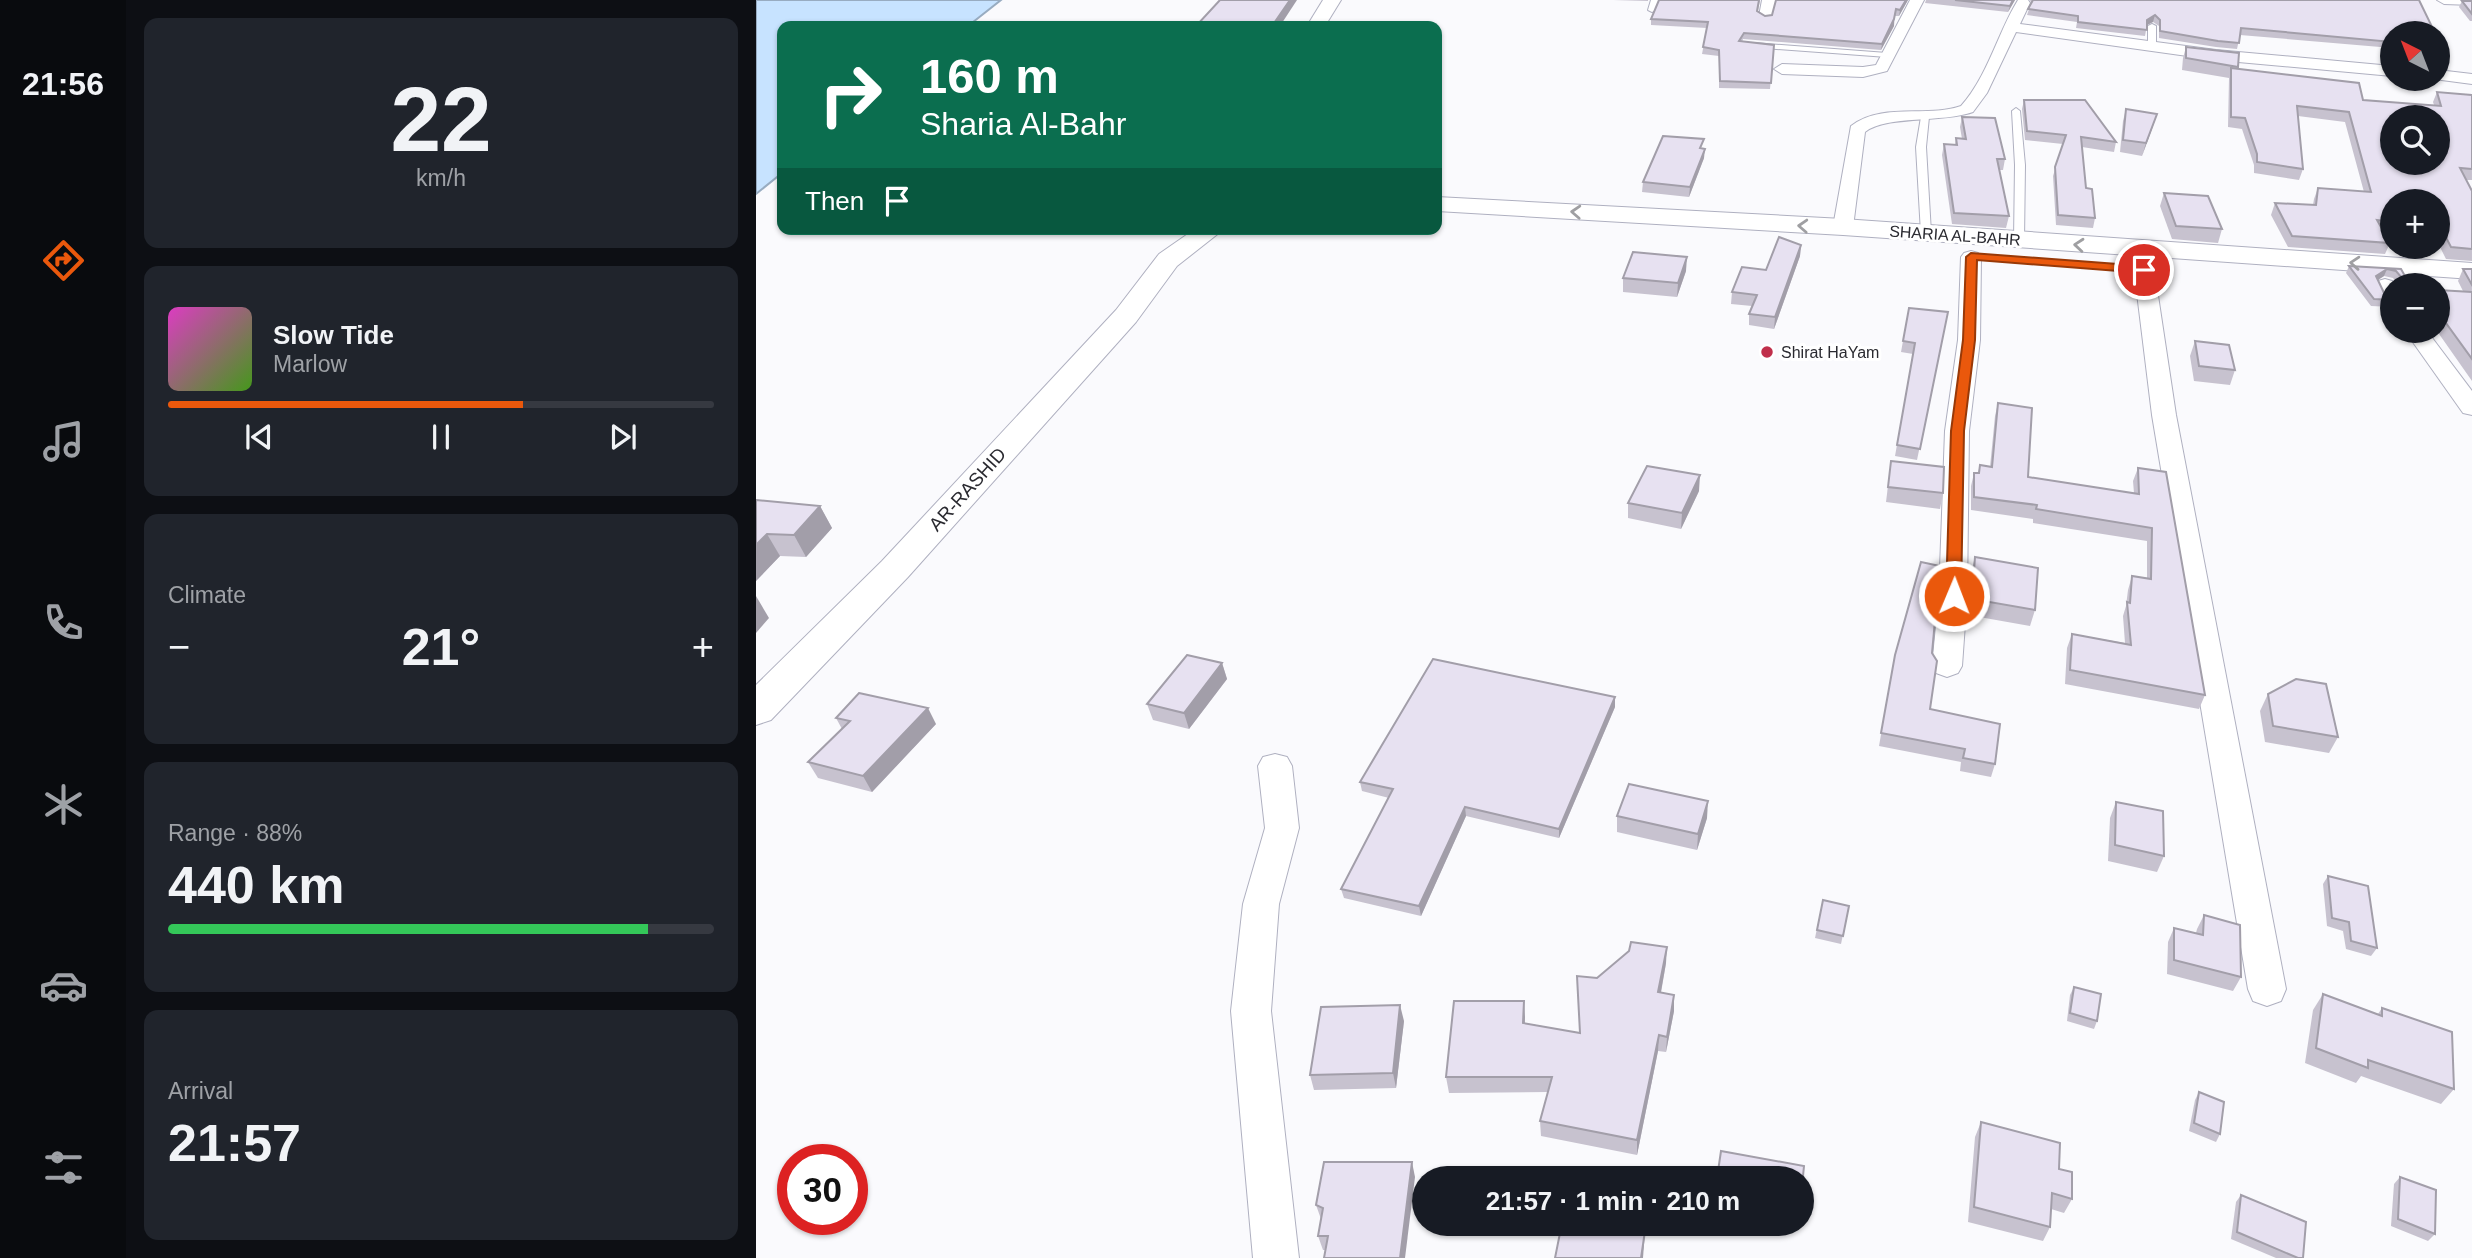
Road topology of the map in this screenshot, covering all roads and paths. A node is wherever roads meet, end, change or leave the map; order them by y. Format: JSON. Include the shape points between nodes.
{"nodes":[{"id":1,"x":1332,"y":0,"type":"edge"},
{"id":2,"x":1655,"y":0,"type":"edge"},
{"id":3,"x":1769,"y":0,"type":"edge"},
{"id":4,"x":1917,"y":0,"type":"edge"},
{"id":5,"x":2444,"y":0,"type":"edge"},
{"id":6,"x":2472,"y":1,"type":"edge"},
{"id":7,"x":2023,"y":3,"type":"dead end"},
{"id":8,"x":1652,"y":10,"type":"edge"},
{"id":9,"x":1766,"y":16,"type":"edge"},
{"id":10,"x":1319,"y":21,"type":"edge"},
{"id":11,"x":2152,"y":26,"type":"edge"},
{"id":12,"x":2009,"y":27,"type":"junction"},
{"id":13,"x":1743,"y":44,"type":"edge"},
{"id":14,"x":2152,"y":47,"type":"junction"},
{"id":15,"x":1887,"y":55,"type":"junction"},
{"id":16,"x":1782,"y":69,"type":"dead end"},
{"id":17,"x":2380,"y":70,"type":"edge"},
{"id":18,"x":2450,"y":76,"type":"edge"},
{"id":19,"x":2472,"y":79,"type":"edge"},
{"id":20,"x":2015,"y":111,"type":"dead end"},
{"id":21,"x":1925,"y":117,"type":"junction"},
{"id":22,"x":1442,"y":204,"type":"edge"},
{"id":23,"x":1442,"y":224,"type":"edge"},
{"id":24,"x":1843,"y":227,"type":"junction"},
{"id":25,"x":1926,"y":233,"type":"junction"},
{"id":26,"x":1196,"y":235,"type":"edge"},
{"id":27,"x":2019,"y":240,"type":"junction"},
{"id":28,"x":1171,"y":244,"type":"edge"},
{"id":29,"x":1971,"y":257,"type":"junction"},
{"id":30,"x":2144,"y":270,"type":"junction"},
{"id":31,"x":2472,"y":271,"type":"edge"},
{"id":32,"x":2380,"y":288,"type":"edge"},
{"id":33,"x":2450,"y":289,"type":"edge"},
{"id":34,"x":2472,"y":290,"type":"edge"},
{"id":35,"x":2425,"y":343,"type":"edge"},
{"id":36,"x":2472,"y":408,"type":"edge"},
{"id":37,"x":1947,"y":666,"type":"dead end"},
{"id":38,"x":756,"y":710,"type":"edge"},
{"id":39,"x":1275,"y":766,"type":"dead end"},
{"id":40,"x":2267,"y":989,"type":"dead end"},
{"id":41,"x":1276,"y":1258,"type":"edge"}],
"edges":[{"from":1,"to":10,"type":"main road"},
{"from":2,"to":8,"type":"lane"},
{"from":3,"to":9,"type":"street"},
{"from":4,"to":15,"type":"street"},
{"from":5,"to":6,"type":"street"},
{"from":7,"to":12,"type":"street"},
{"from":11,"to":14,"type":"lane"},
{"from":12,"to":14,"type":"street"},
{"from":12,"to":21,"type":"street","via":[[1972,106]]},
{"from":13,"to":15,"type":"lane"},
{"from":14,"to":17,"type":"street"},
{"from":15,"to":16,"type":"street","via":[[1882,68],[1863,72]]},
{"from":18,"to":19,"type":"street"},
{"from":20,"to":27,"type":"lane"},
{"from":21,"to":24,"type":"street","via":[[1867,121],[1857,130]]},
{"from":21,"to":25,"type":"lane","via":[[1921,146]]},
{"from":24,"to":22,"type":"main road","name":"SHARIA AL-BAHR","one_way":true},
{"from":23,"to":29,"type":"main road","name":"SHARIA AL-BAHR"},
{"from":24,"to":25,"type":"main road","name":"SHARIA AL-BAHR"},
{"from":25,"to":27,"type":"main road","name":"SHARIA AL-BAHR"},
{"from":26,"to":28,"type":"main road","name":"AR-RASHID"},
{"from":31,"to":27,"type":"main road","name":"SHARIA AL-BAHR","one_way":true},
{"from":28,"to":38,"type":"main road","name":"AR-RASHID","via":[[1126,316],[914,548]]},
{"from":29,"to":30,"type":"main road","name":"SHARIA AL-BAHR"},
{"from":29,"to":37,"type":"street","via":[[1969,340],[1957,431],[1954,596]]},
{"from":30,"to":32,"type":"main road","name":"SHARIA AL-BAHR"},
{"from":30,"to":40,"type":"street","via":[[2167,431]]},
{"from":33,"to":34,"type":"main road"},
{"from":35,"to":36,"type":"street"},
{"from":39,"to":41,"type":"street","via":[[1282,828],[1261,904],[1251,1011]]}]}
